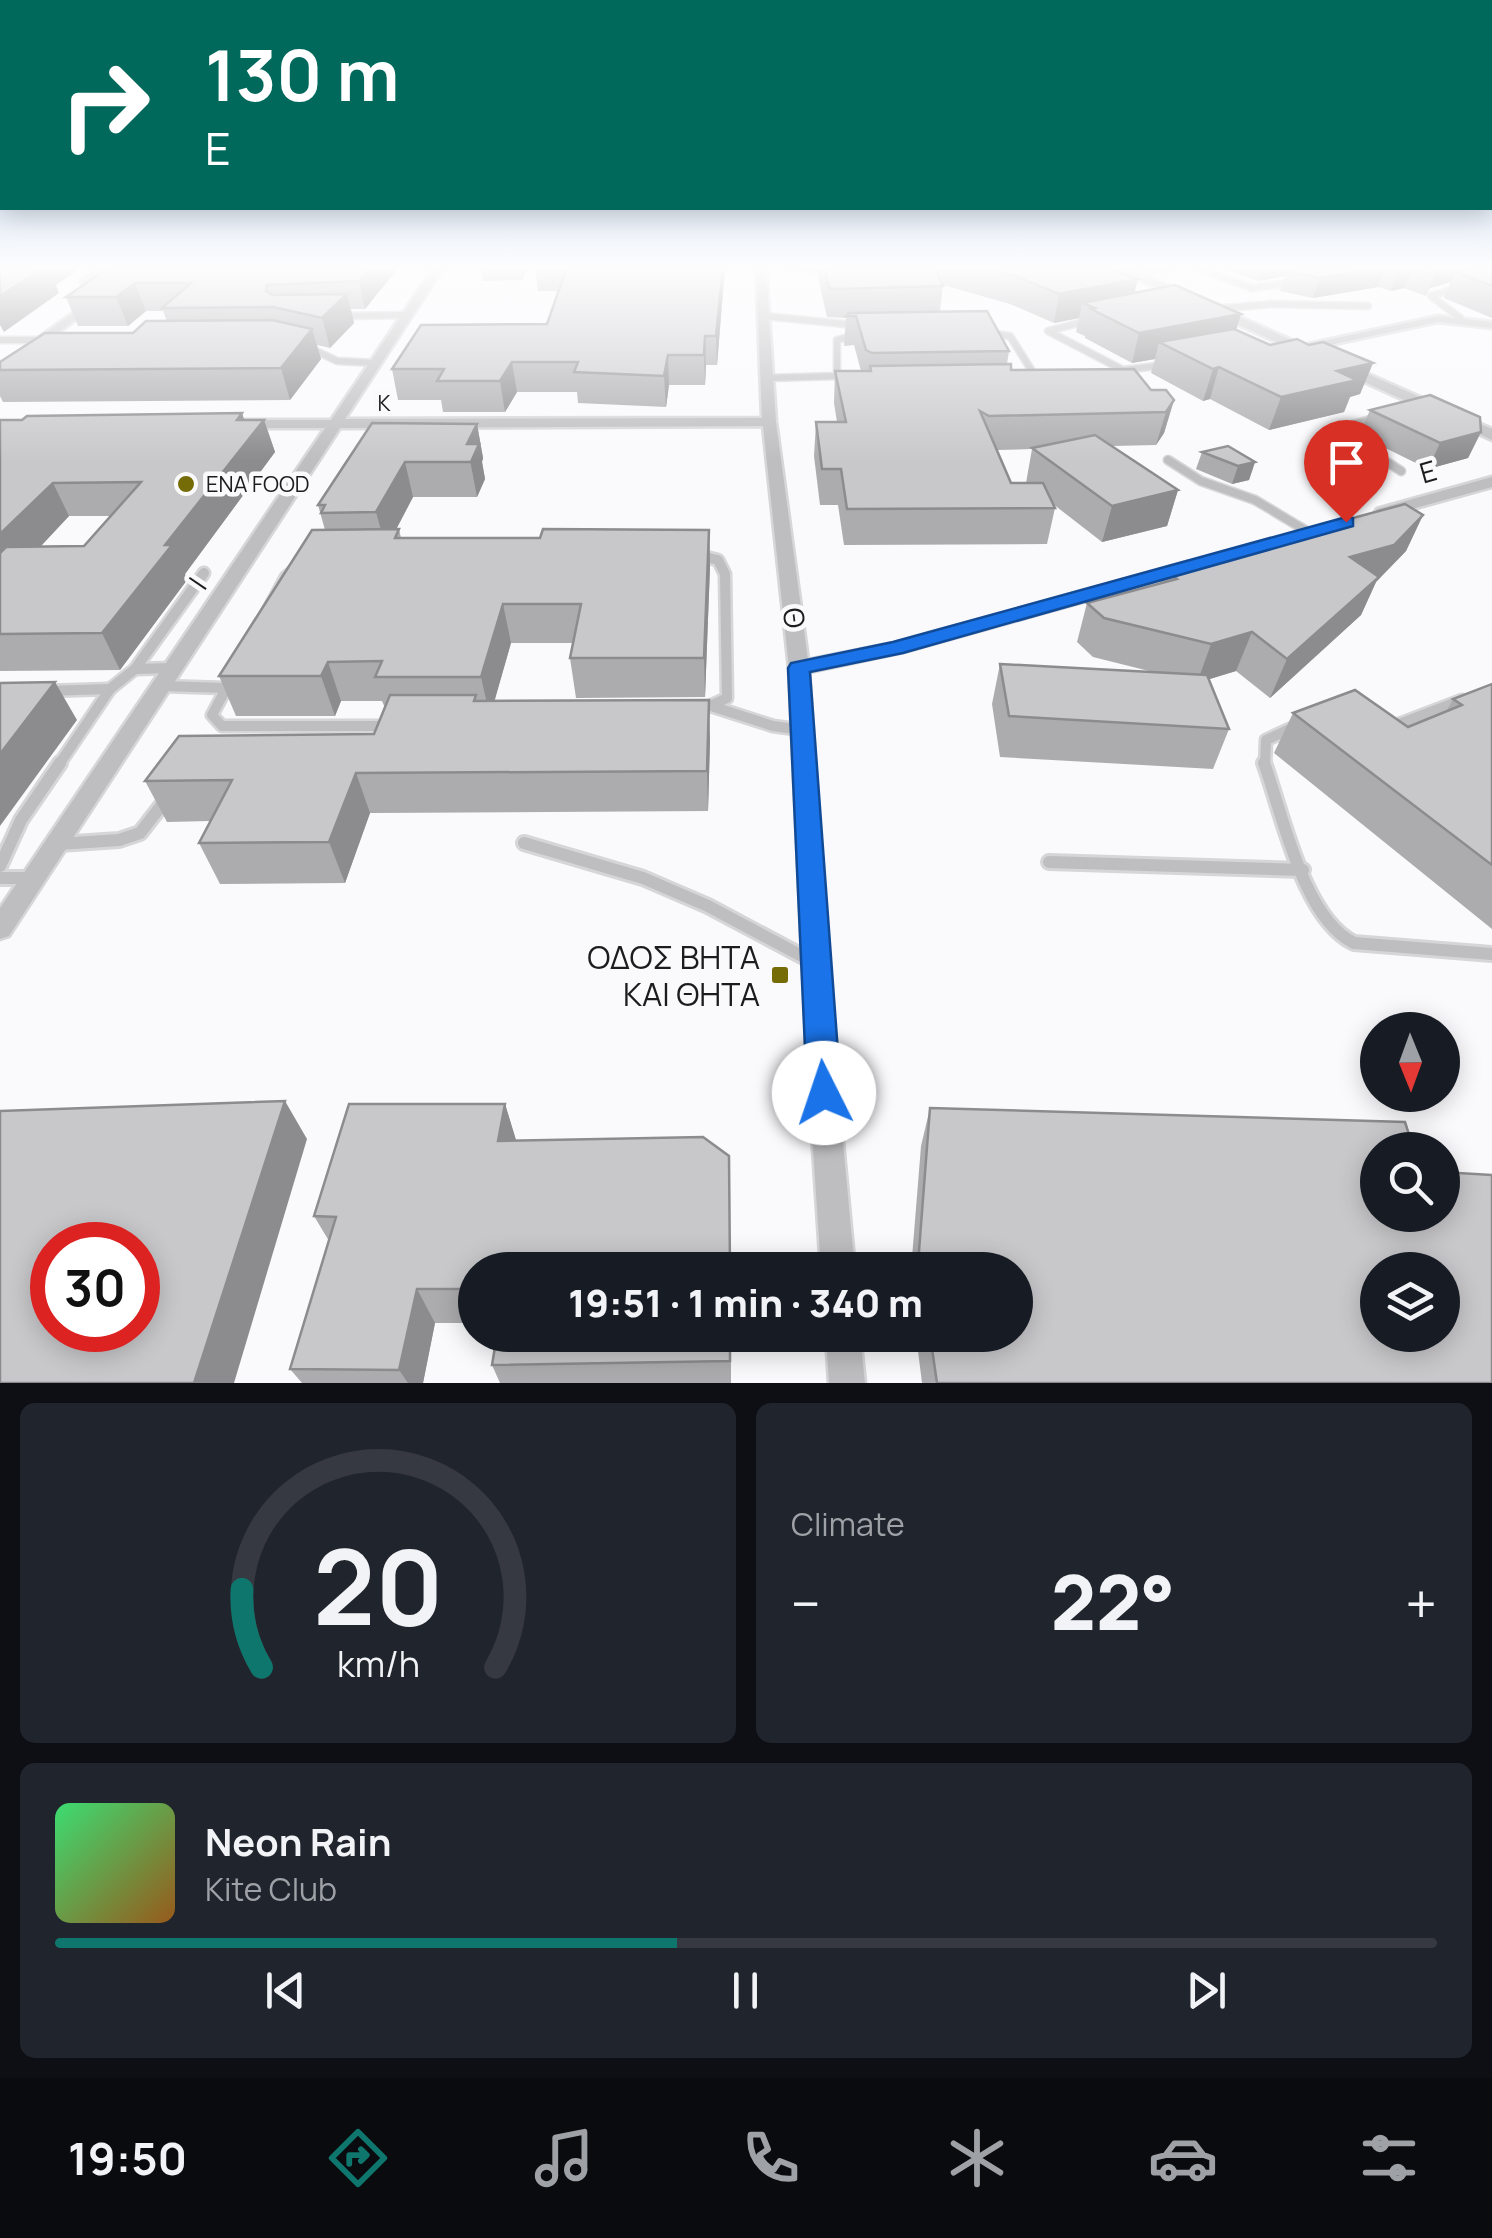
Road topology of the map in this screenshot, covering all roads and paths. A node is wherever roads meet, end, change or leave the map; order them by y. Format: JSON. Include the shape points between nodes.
{"nodes":[{"id":1,"x":53,"y":332,"type":"edge"},
{"id":2,"x":402,"y":332,"type":"edge"},
{"id":3,"x":765,"y":332,"type":"edge"},
{"id":4,"x":1049,"y":332,"type":"edge"},
{"id":5,"x":1263,"y":332,"type":"edge"},
{"id":6,"x":1364,"y":332,"type":"edge"},
{"id":7,"x":982,"y":333,"type":"edge"},
{"id":8,"x":868,"y":335,"type":"edge"},
{"id":9,"x":0,"y":340,"type":"edge"},
{"id":10,"x":43,"y":340,"type":"junction"},
{"id":11,"x":292,"y":344,"type":"edge"},
{"id":12,"x":1291,"y":344,"type":"junction"},
{"id":13,"x":1261,"y":345,"type":"edge"},
{"id":14,"x":376,"y":363,"type":"junction"},
{"id":15,"x":1169,"y":364,"type":"edge"},
{"id":16,"x":0,"y":371,"type":"edge"},
{"id":17,"x":838,"y":376,"type":"junction"},
{"id":18,"x":767,"y":378,"type":"junction"},
{"id":19,"x":852,"y":387,"type":"edge"},
{"id":20,"x":1033,"y":389,"type":"edge"},
{"id":21,"x":1426,"y":405,"type":"junction"},
{"id":22,"x":1403,"y":412,"type":"edge"},
{"id":23,"x":1384,"y":416,"type":"edge"},
{"id":24,"x":769,"y":422,"type":"junction"},
{"id":25,"x":218,"y":424,"type":"edge"},
{"id":26,"x":336,"y":424,"type":"junction"},
{"id":27,"x":1492,"y":435,"type":"edge"},
{"id":28,"x":1168,"y":460,"type":"dead end"},
{"id":29,"x":1401,"y":470,"type":"dead end"},
{"id":30,"x":1492,"y":482,"type":"edge"},
{"id":31,"x":1365,"y":517,"type":"edge"},
{"id":32,"x":1319,"y":530,"type":"joint"},
{"id":33,"x":1291,"y":538,"type":"edge"},
{"id":34,"x":1197,"y":564,"type":"edge"},
{"id":35,"x":204,"y":573,"type":"dead end"},
{"id":36,"x":173,"y":668,"type":"junction"},
{"id":37,"x":799,"y":668,"type":"junction"},
{"id":38,"x":135,"y":669,"type":"junction"},
{"id":39,"x":161,"y":686,"type":"junction"},
{"id":40,"x":224,"y":688,"type":"junction"},
{"id":41,"x":110,"y":689,"type":"junction"},
{"id":42,"x":37,"y":692,"type":"edge"},
{"id":43,"x":1476,"y":694,"type":"edge"},
{"id":44,"x":714,"y":707,"type":"junction"},
{"id":45,"x":1306,"y":722,"type":"edge"},
{"id":46,"x":1386,"y":727,"type":"edge"},
{"id":47,"x":802,"y":730,"type":"junction"},
{"id":48,"x":172,"y":791,"type":"edge"},
{"id":49,"x":524,"y":842,"type":"dead end"},
{"id":50,"x":56,"y":844,"type":"junction"},
{"id":51,"x":1049,"y":862,"type":"dead end"},
{"id":52,"x":0,"y":866,"type":"edge"},
{"id":53,"x":1303,"y":870,"type":"junction"},
{"id":54,"x":0,"y":878,"type":"edge"},
{"id":55,"x":33,"y":878,"type":"junction"},
{"id":56,"x":0,"y":929,"type":"edge"},
{"id":57,"x":1492,"y":954,"type":"edge"},
{"id":58,"x":816,"y":964,"type":"junction"},
{"id":59,"x":837,"y":1252,"type":"edge"},
{"id":60,"x":844,"y":1352,"type":"edge"},
{"id":61,"x":847,"y":1383,"type":"edge"}],
"edges":[{"from":1,"to":10,"type":"street"},
{"from":2,"to":14,"type":"street","name":"Ι"},
{"from":3,"to":18,"type":"street","name":"Θ"},
{"from":4,"to":15,"type":"lane","via":[[1123,370]]},
{"from":5,"to":12,"type":"street"},
{"from":6,"to":12,"type":"street"},
{"from":7,"to":20,"type":"lane","via":[[1010,336],[1041,385]]},
{"from":8,"to":17,"type":"lane","via":[[838,338]]},
{"from":9,"to":10,"type":"lane"},
{"from":10,"to":16,"type":"street"},
{"from":11,"to":14,"type":"lane","via":[[337,361]]},
{"from":12,"to":13,"type":"lane"},
{"from":12,"to":21,"type":"street"},
{"from":14,"to":26,"type":"street","name":"Ι"},
{"from":17,"to":18,"type":"lane"},
{"from":17,"to":19,"type":"lane"},
{"from":18,"to":24,"type":"street","name":"Θ"},
{"from":21,"to":22,"type":"lane"},
{"from":21,"to":27,"type":"street"},
{"from":23,"to":29,"type":"lane","via":[[1342,433]]},
{"from":24,"to":26,"type":"street","name":"Κ"},
{"from":24,"to":37,"type":"street","name":"Θ"},
{"from":25,"to":26,"type":"street","name":"Κ"},
{"from":26,"to":36,"type":"street","name":"Ι"},
{"from":28,"to":32,"type":"lane","via":[[1201,481]]},
{"from":30,"to":31,"type":"street","name":"Ε"},
{"from":32,"to":33,"type":"street"},
{"from":34,"to":37,"type":"street","via":[[896,648]]},
{"from":35,"to":38,"type":"lane"},
{"from":36,"to":38,"type":"lane"},
{"from":36,"to":39,"type":"street","name":"Ι"},
{"from":37,"to":47,"type":"street","name":"Θ"},
{"from":38,"to":41,"type":"lane"},
{"from":39,"to":40,"type":"lane"},
{"from":39,"to":50,"type":"street","name":"Ι"},
{"from":40,"to":44,"type":"lane","via":[[212,714],[222,726],[498,726],[572,712]]},
{"from":40,"to":44,"type":"lane","via":[[286,577],[322,558],[700,556],[718,560],[725,574],[727,698]]},
{"from":41,"to":42,"type":"lane"},
{"from":41,"to":52,"type":"lane","via":[[21,820]]},
{"from":43,"to":46,"type":"lane"},
{"from":44,"to":47,"type":"lane"},
{"from":45,"to":53,"type":"lane","via":[[1266,740],[1263,761]]},
{"from":47,"to":58,"type":"street","name":"Θ"},
{"from":48,"to":50,"type":"lane","via":[[140,833]]},
{"from":49,"to":58,"type":"lane","via":[[643,878]]},
{"from":50,"to":55,"type":"street","name":"Ι"},
{"from":51,"to":53,"type":"lane"},
{"from":53,"to":57,"type":"lane","via":[[1317,910],[1354,943]]},
{"from":54,"to":55,"type":"lane"},
{"from":55,"to":56,"type":"street","name":"Ι"},
{"from":58,"to":59,"type":"street","name":"Θ"},
{"from":60,"to":61,"type":"street"}]}
